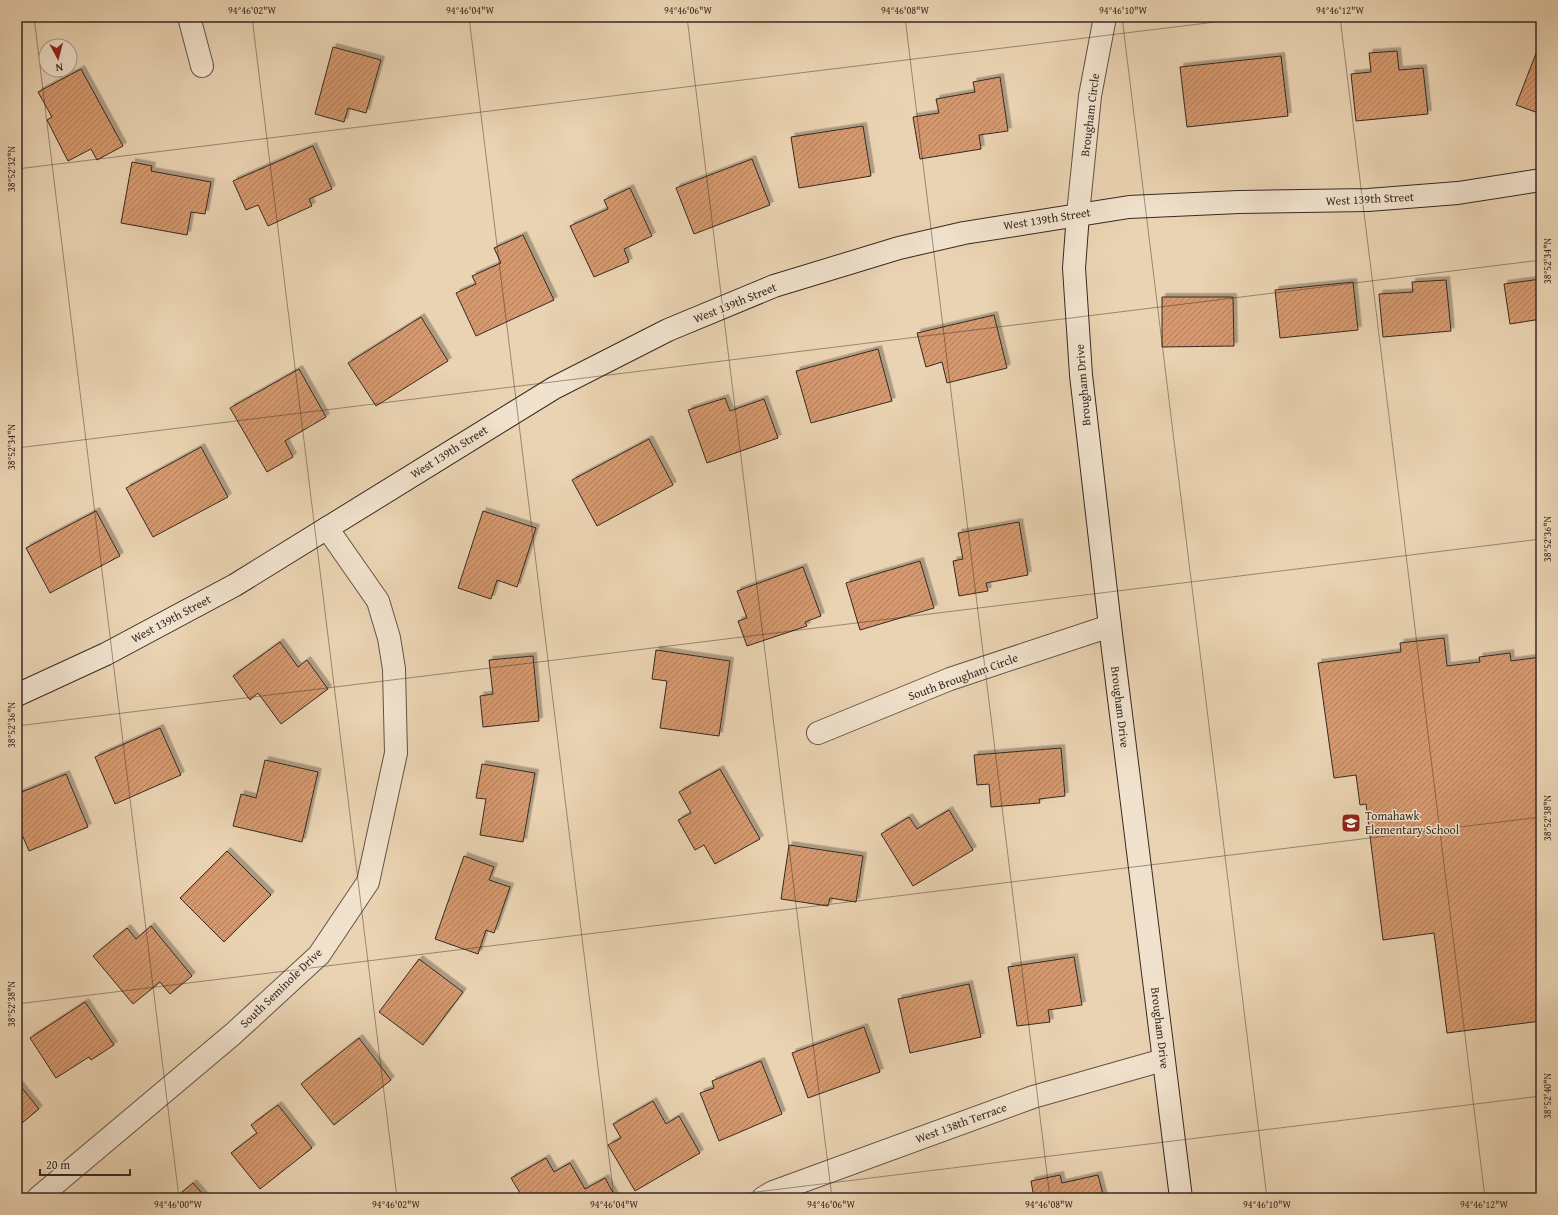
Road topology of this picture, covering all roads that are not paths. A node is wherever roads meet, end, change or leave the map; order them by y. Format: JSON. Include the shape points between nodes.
{"nodes":[{"id":1,"x":188,"y":17,"type":"edge"},
{"id":2,"x":1105,"y":17,"type":"edge"},
{"id":3,"x":202,"y":66,"type":"dead end"},
{"id":4,"x":1541,"y":180,"type":"edge"},
{"id":5,"x":1078,"y":214,"type":"junction"},
{"id":6,"x":327,"y":528,"type":"junction"},
{"id":7,"x":1110,"y":626,"type":"junction"},
{"id":8,"x":17,"y":695,"type":"edge"},
{"id":9,"x":818,"y":733,"type":"dead end"},
{"id":10,"x":1164,"y":1060,"type":"junction"},
{"id":11,"x":38,"y":1198,"type":"edge"},
{"id":12,"x":763,"y":1198,"type":"edge"},
{"id":13,"x":1181,"y":1198,"type":"edge"}],
"edges":[{"from":1,"to":3,"type":"street"},
{"from":2,"to":5,"type":"street","name":"Brougham Circle","via":[[1090,96]]},
{"from":4,"to":5,"type":"street","name":"West 139th Street","via":[[1458,193],[1368,200],[1129,207]]},
{"from":5,"to":6,"type":"street","name":"West 139th Street","via":[[964,233],[899,248],[774,286],[668,330],[529,402]]},
{"from":5,"to":7,"type":"street","name":"Brougham Drive","via":[[1074,268],[1081,375]]},
{"from":6,"to":8,"type":"street","name":"West 139th Street","via":[[235,585],[113,650]]},
{"from":6,"to":11,"type":"street","name":"South Seminole Drive","via":[[378,601],[389,638],[394,669],[396,753],[368,882],[319,955],[233,1034]]},
{"from":7,"to":9,"type":"street","name":"South Brougham Circle","via":[[950,679]]},
{"from":7,"to":10,"type":"street","name":"Brougham Drive"},
{"from":10,"to":12,"type":"street","name":"West 138th Terrace","via":[[1033,1097],[773,1192]]},
{"from":10,"to":13,"type":"street","name":"Brougham Drive"}]}
